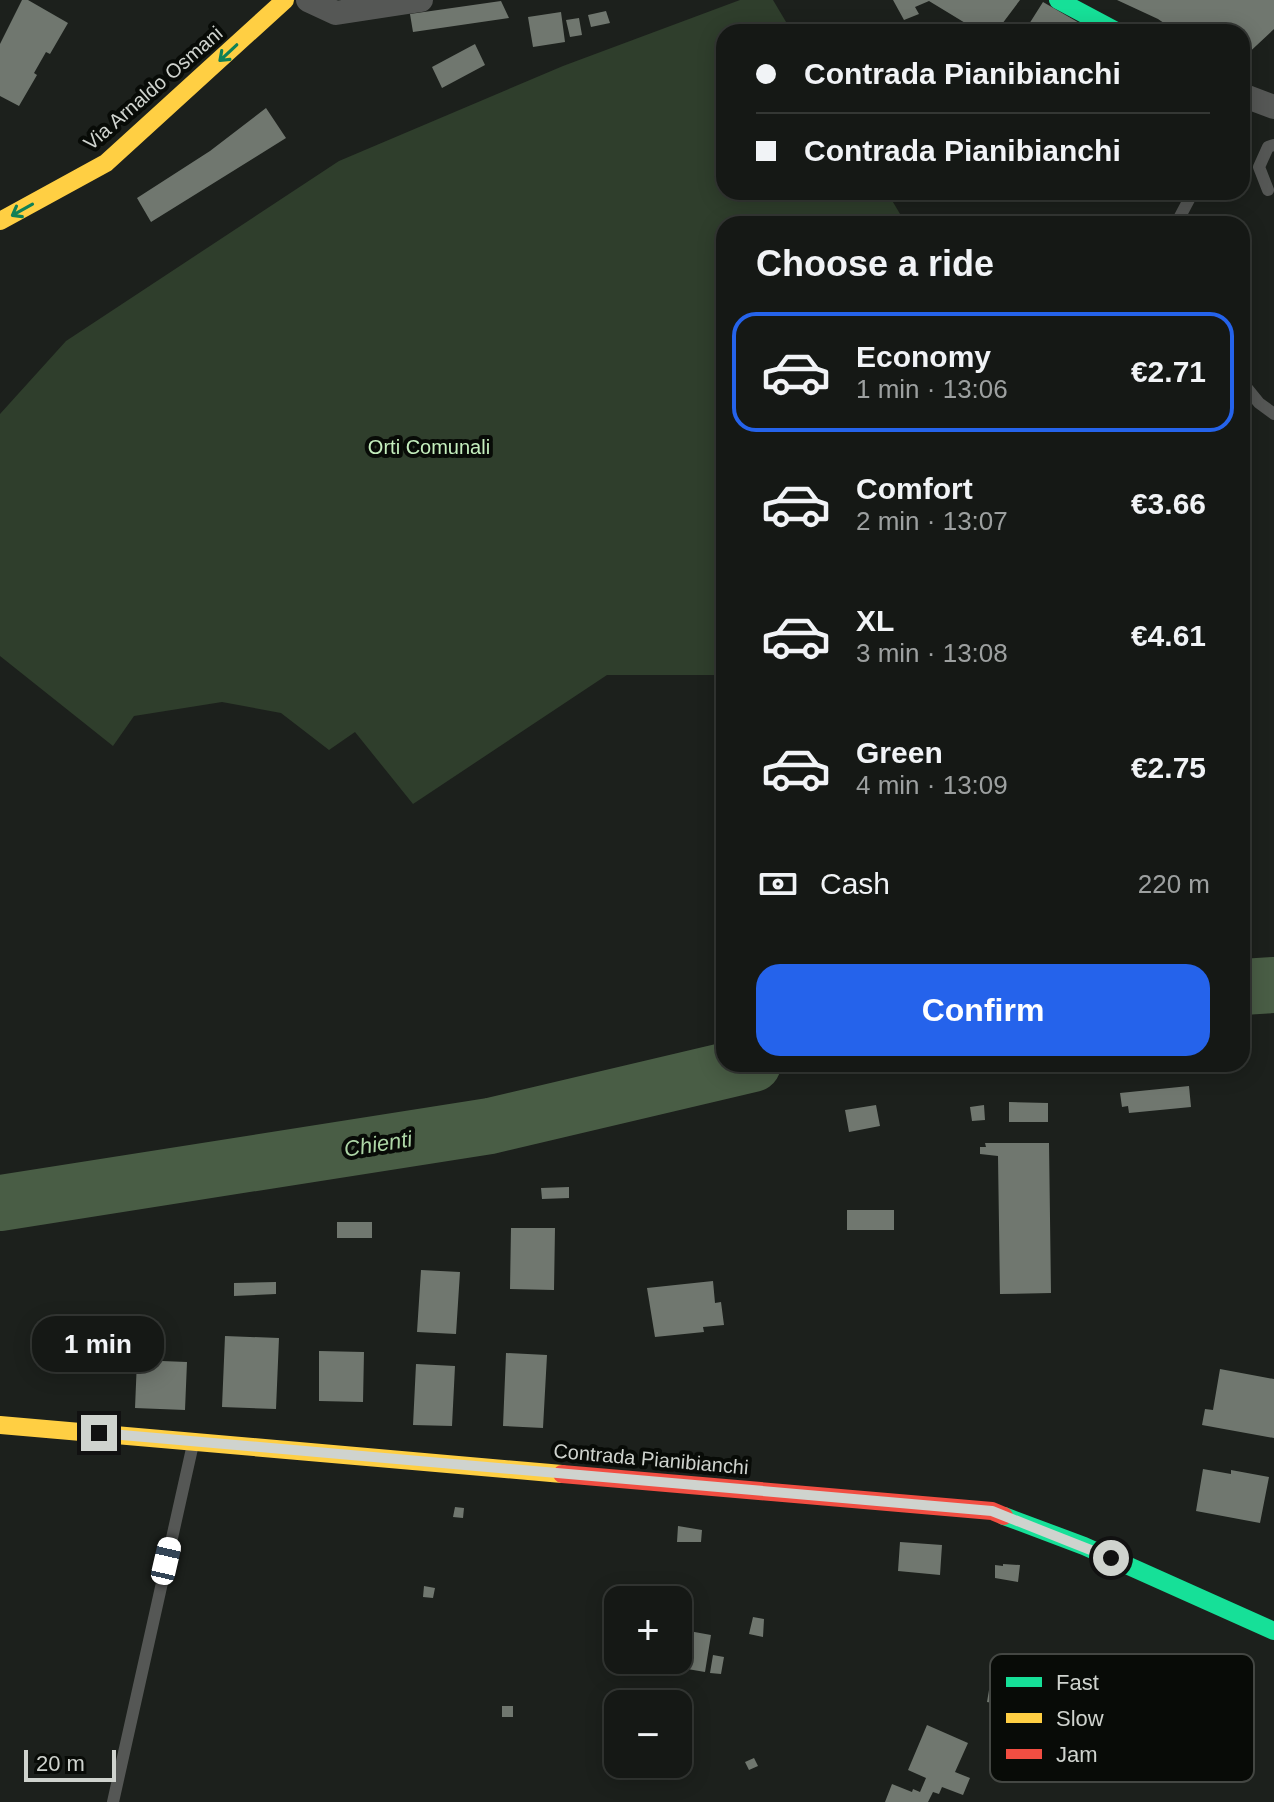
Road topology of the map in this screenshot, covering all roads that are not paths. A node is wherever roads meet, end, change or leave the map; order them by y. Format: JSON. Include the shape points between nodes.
{"nodes":[{"id":1,"x":285,"y":0,"type":"edge"},
{"id":2,"x":308,"y":0,"type":"edge"},
{"id":3,"x":421,"y":0,"type":"edge"},
{"id":4,"x":1058,"y":0,"type":"edge"},
{"id":5,"x":1103,"y":24,"type":"edge"},
{"id":6,"x":1250,"y":99,"type":"edge"},
{"id":7,"x":1274,"y":107,"type":"edge"},
{"id":8,"x":1274,"y":145,"type":"edge"},
{"id":9,"x":1268,"y":190,"type":"dead end"},
{"id":10,"x":0,"y":221,"type":"edge"},
{"id":11,"x":1250,"y":392,"type":"edge"},
{"id":12,"x":1274,"y":414,"type":"edge"},
{"id":13,"x":0,"y":1425,"type":"edge"},
{"id":14,"x":193,"y":1441,"type":"junction"},
{"id":15,"x":1274,"y":1631,"type":"edge"},
{"id":16,"x":113,"y":1802,"type":"edge"}],
"edges":[{"from":1,"to":10,"type":"street","name":"Via Arnaldo Osmani","one_way":true,"via":[[106,163]]},
{"from":2,"to":3,"type":"street","via":[[336,13]]},
{"from":4,"to":5,"type":"street"},
{"from":6,"to":7,"type":"street"},
{"from":8,"to":9,"type":"lane","via":[[1259,167]]},
{"from":11,"to":12,"type":"lane"},
{"from":13,"to":14,"type":"street","name":"Contrada Pianibianchi"},
{"from":14,"to":15,"type":"street","name":"Contrada Pianibianchi","via":[[992,1511]]},
{"from":14,"to":16,"type":"lane"}]}
